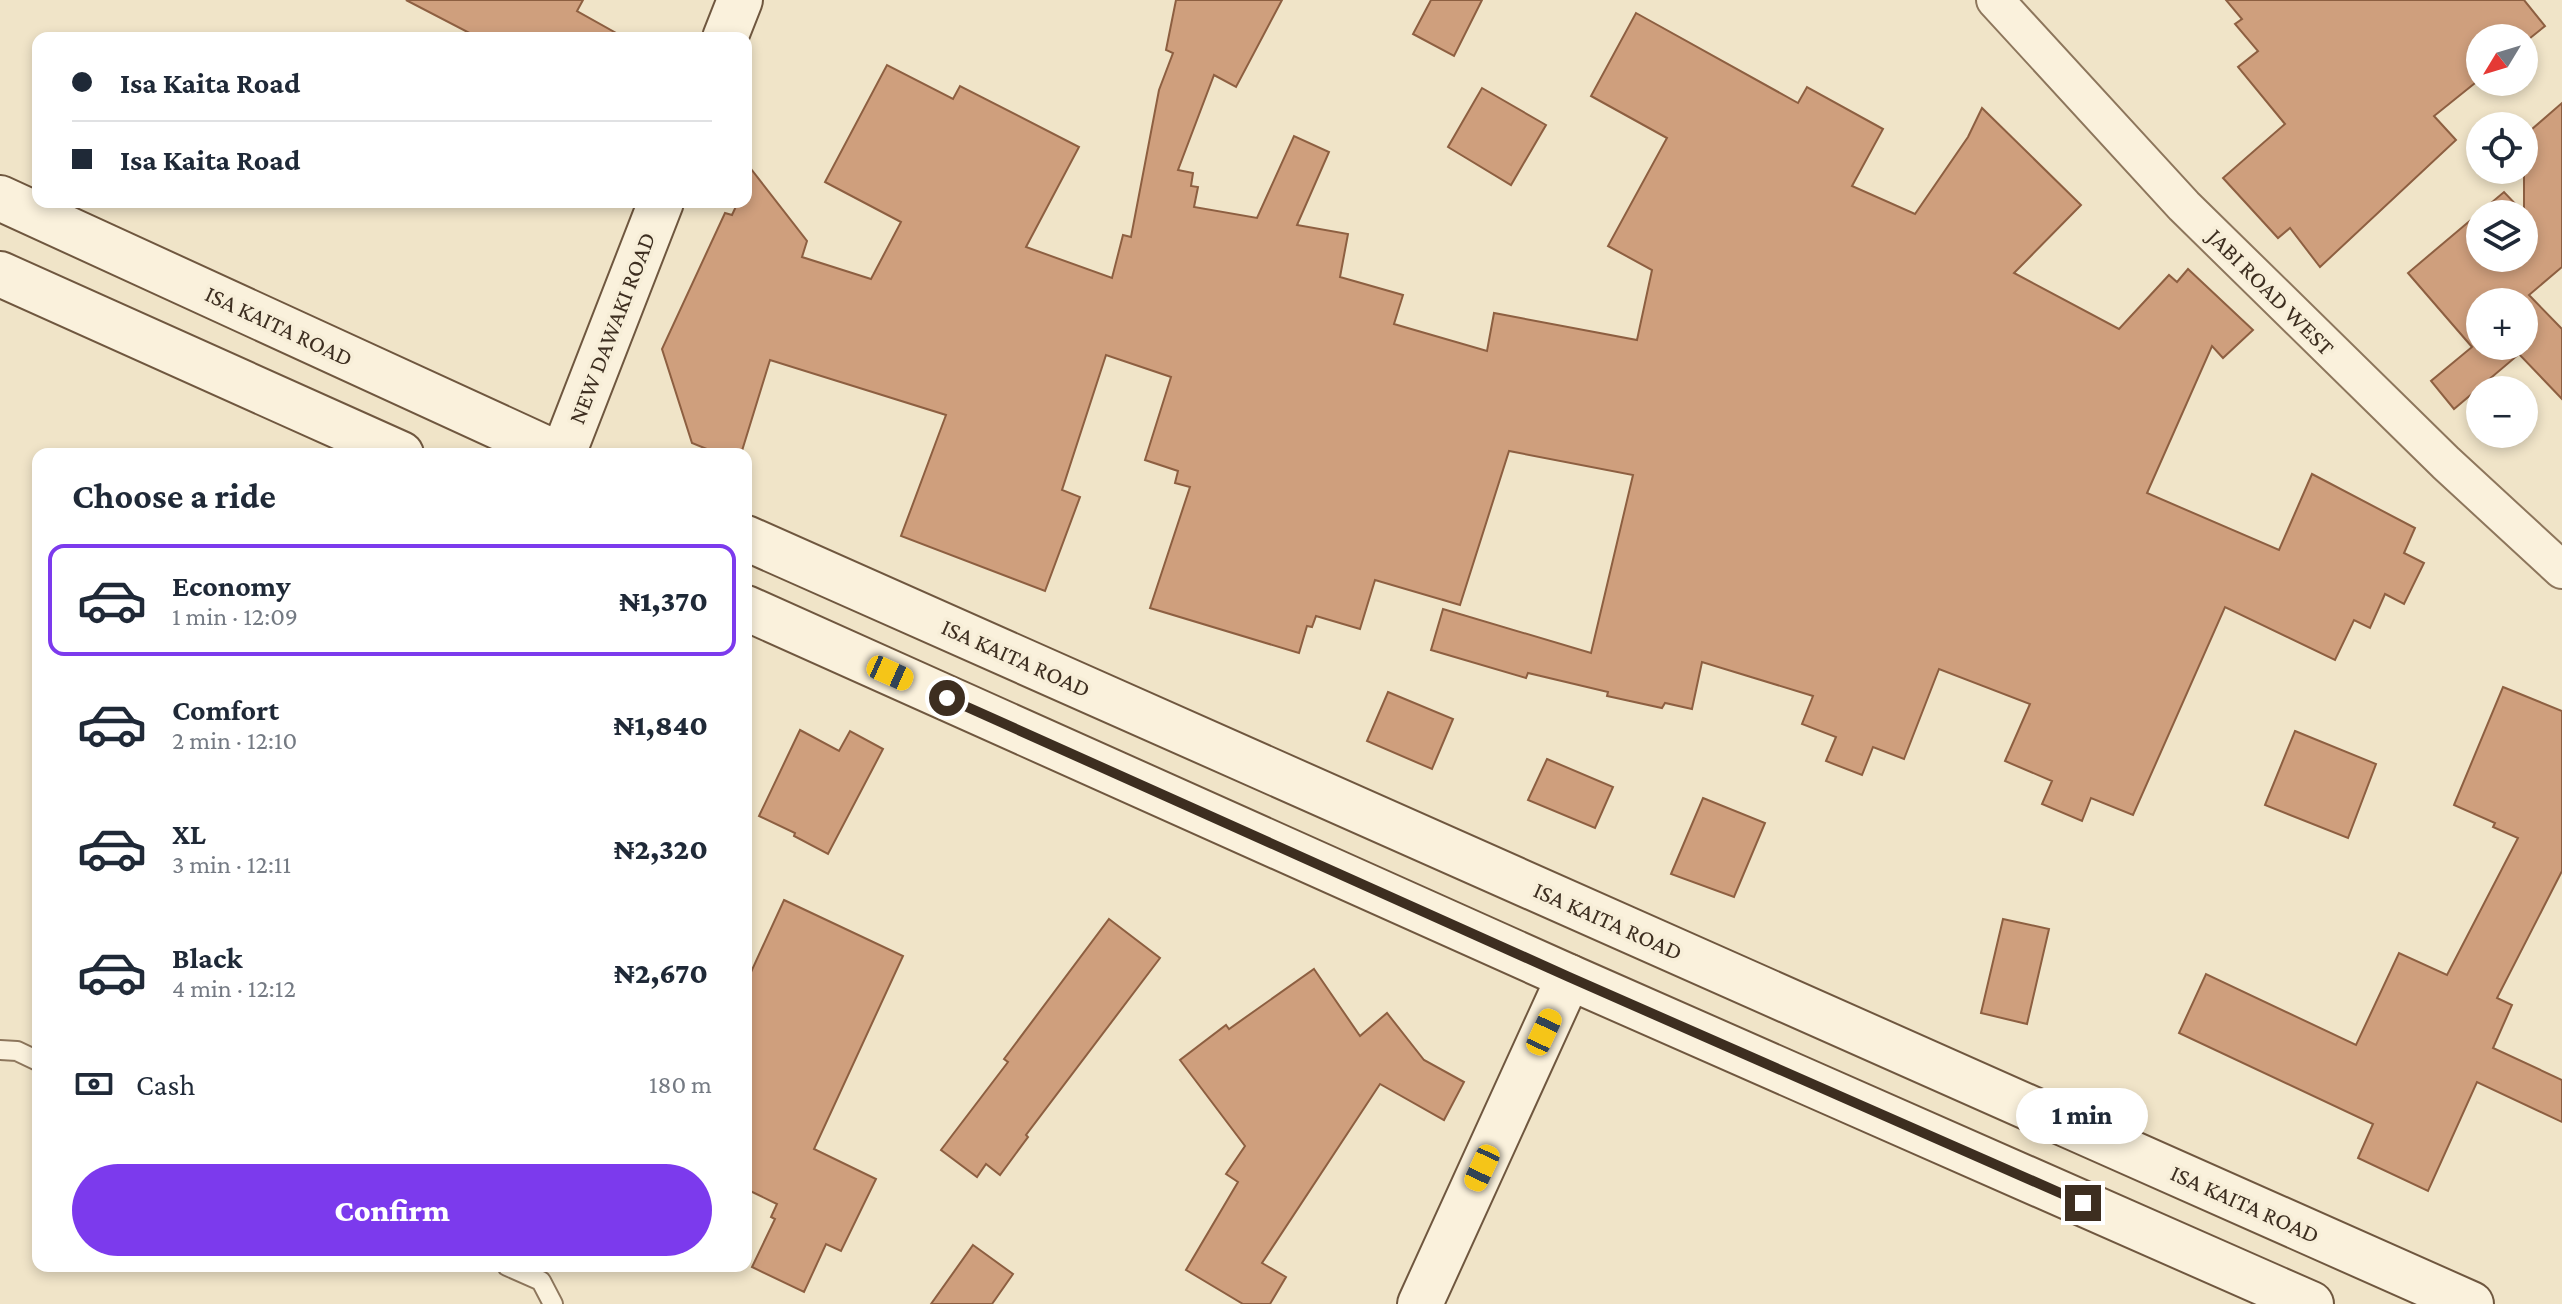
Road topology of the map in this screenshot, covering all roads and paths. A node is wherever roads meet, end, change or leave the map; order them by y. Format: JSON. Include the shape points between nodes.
{"nodes":[{"id":1,"x":740,"y":0,"type":"edge"},
{"id":2,"x":1995,"y":0,"type":"edge"},
{"id":3,"x":727,"y":32,"type":"edge"},
{"id":4,"x":0,"y":198,"type":"edge"},
{"id":5,"x":659,"y":208,"type":"edge"},
{"id":6,"x":0,"y":274,"type":"edge"},
{"id":7,"x":388,"y":448,"type":"edge"},
{"id":8,"x":548,"y":448,"type":"edge"},
{"id":9,"x":563,"y":448,"type":"edge"},
{"id":10,"x":752,"y":541,"type":"edge"},
{"id":11,"x":2562,"y":570,"type":"edge"},
{"id":12,"x":752,"y":611,"type":"edge"},
{"id":13,"x":1569,"y":977,"type":"junction"},
{"id":14,"x":0,"y":1050,"type":"edge"},
{"id":15,"x":32,"y":1058,"type":"edge"},
{"id":16,"x":521,"y":1272,"type":"edge"},
{"id":17,"x":553,"y":1304,"type":"edge"},
{"id":18,"x":1420,"y":1304,"type":"edge"},
{"id":19,"x":2311,"y":1304,"type":"edge"},
{"id":20,"x":2471,"y":1304,"type":"edge"}],
"edges":[{"from":1,"to":3,"type":"main road"},
{"from":2,"to":11,"type":"street","name":"JABI ROAD WEST","via":[[2184,206]]},
{"from":4,"to":8,"type":"main road","name":"ISA KAITA ROAD"},
{"from":5,"to":9,"type":"main road","name":"NEW DAWAKI ROAD"},
{"from":6,"to":7,"type":"main road"},
{"from":10,"to":20,"type":"main road","name":"ISA KAITA ROAD"},
{"from":12,"to":13,"type":"main road"},
{"from":13,"to":18,"type":"main road"},
{"from":13,"to":19,"type":"main road"},
{"from":14,"to":15,"type":"lane"},
{"from":16,"to":17,"type":"lane","via":[[541,1281]]}]}
